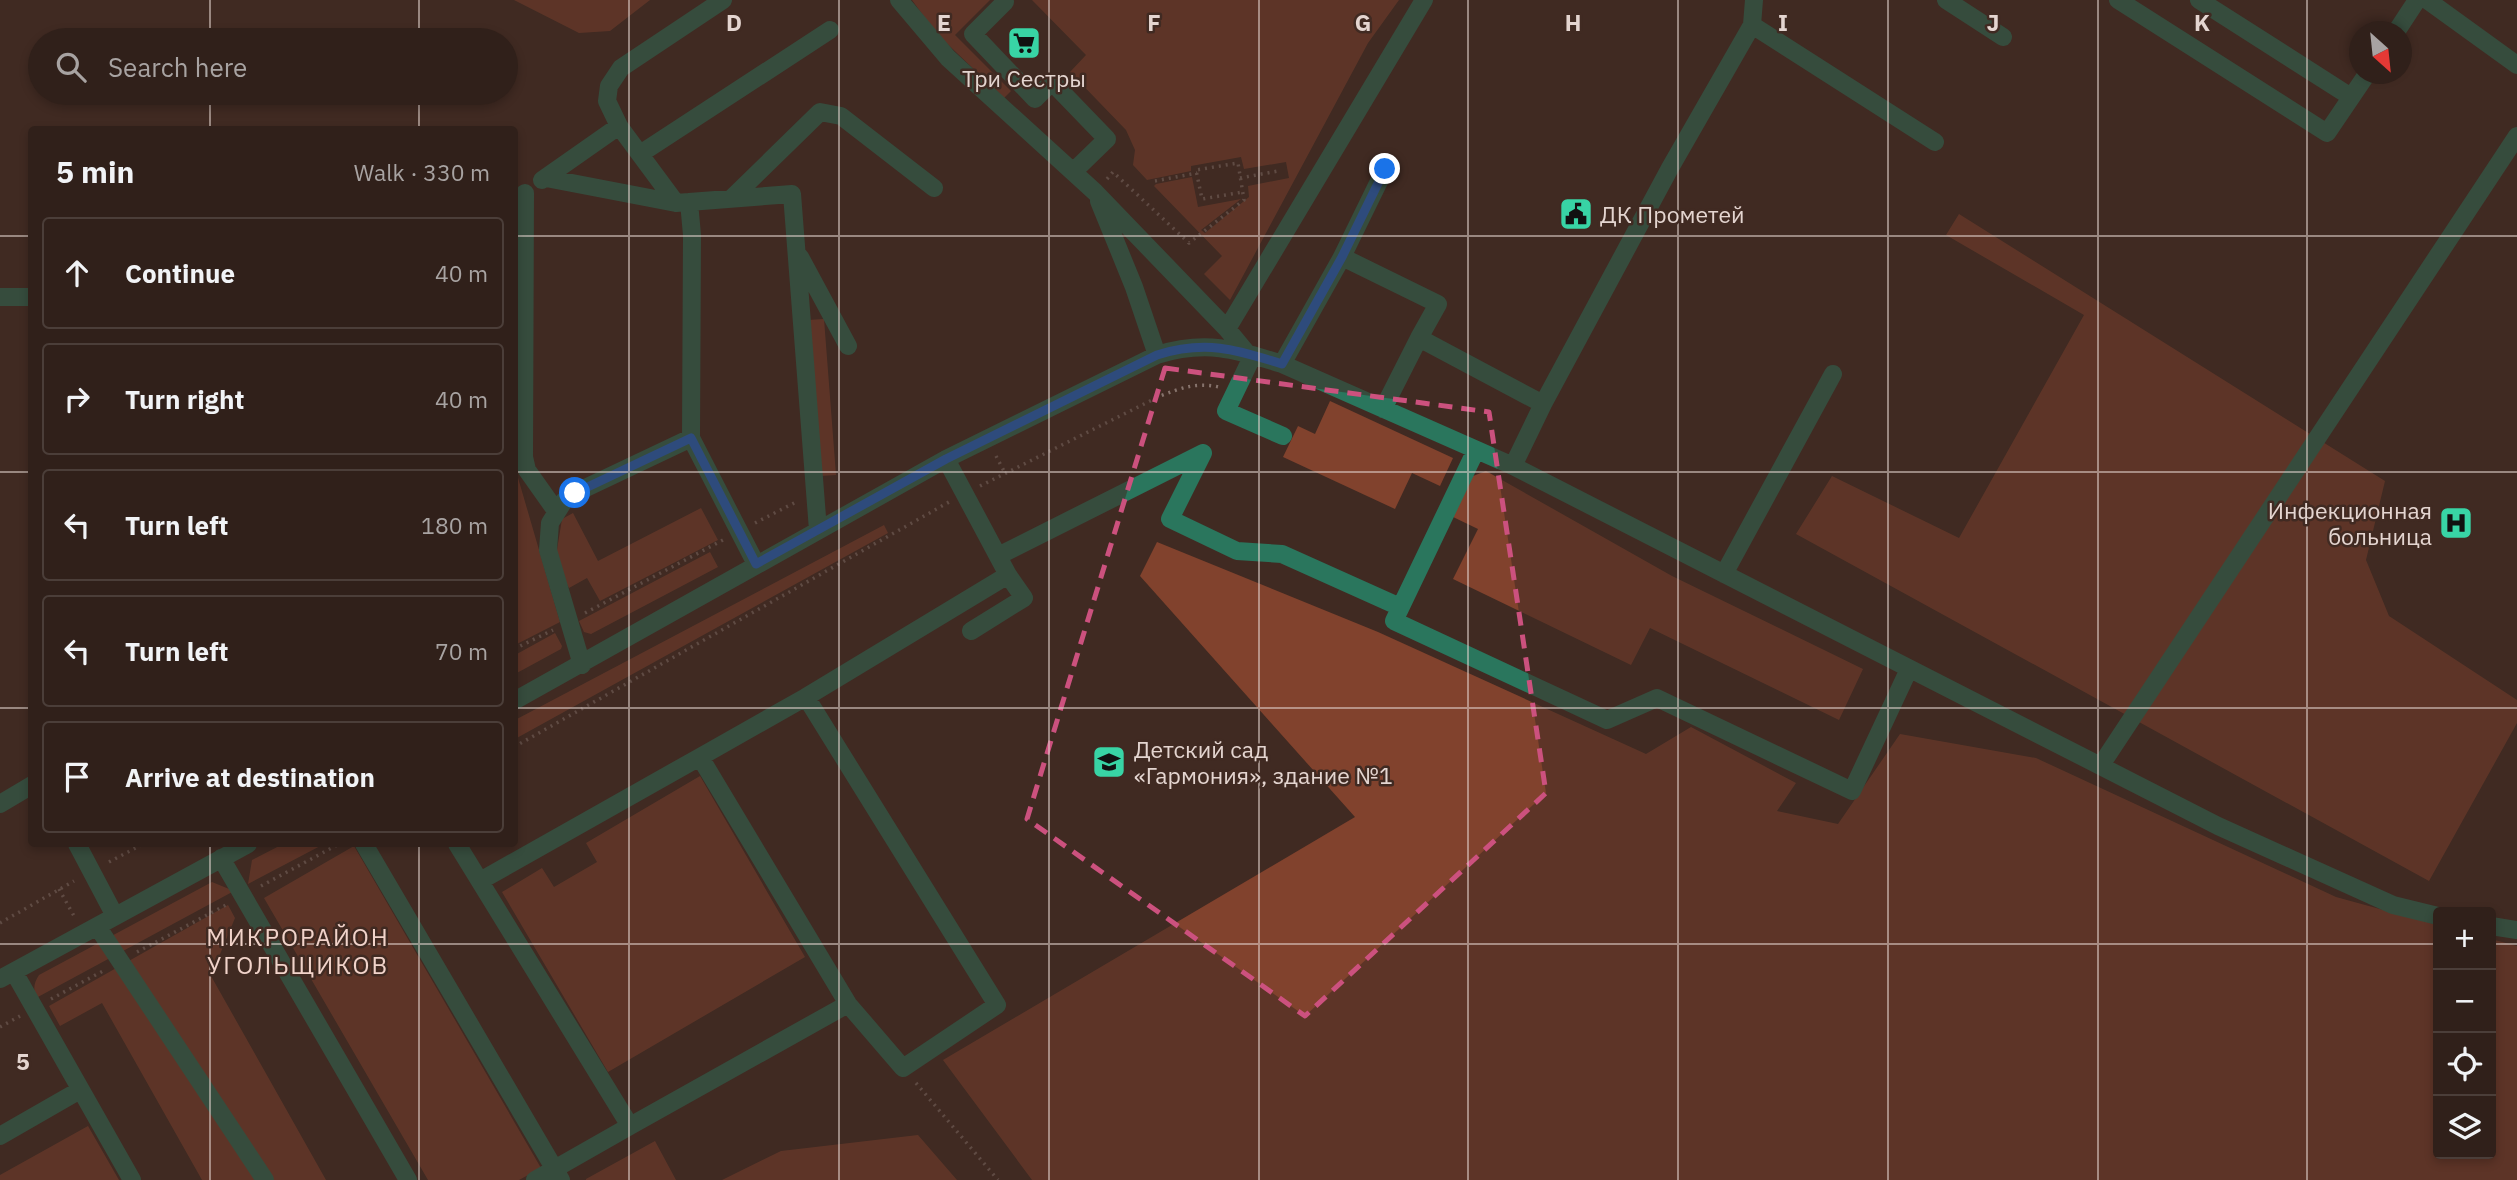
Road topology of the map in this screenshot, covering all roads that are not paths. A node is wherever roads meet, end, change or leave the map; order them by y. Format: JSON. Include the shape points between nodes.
{"nodes":[{"id":1,"x":723,"y":0,"type":"edge"},
{"id":2,"x":899,"y":0,"type":"edge"},
{"id":3,"x":1424,"y":0,"type":"edge"},
{"id":4,"x":1754,"y":0,"type":"edge"},
{"id":5,"x":1946,"y":0,"type":"edge"},
{"id":6,"x":2118,"y":0,"type":"edge"},
{"id":7,"x":2199,"y":0,"type":"edge"},
{"id":8,"x":2417,"y":0,"type":"edge"},
{"id":9,"x":2427,"y":0,"type":"edge"},
{"id":10,"x":1005,"y":2,"type":"edge"},
{"id":11,"x":2403,"y":21,"type":"edge"},
{"id":12,"x":1752,"y":25,"type":"junction"},
{"id":13,"x":830,"y":30,"type":"dead end"},
{"id":14,"x":2003,"y":37,"type":"dead end"},
{"id":15,"x":2517,"y":65,"type":"edge"},
{"id":16,"x":2360,"y":84,"type":"edge"},
{"id":17,"x":2351,"y":97,"type":"junction"},
{"id":18,"x":620,"y":126,"type":"junction"},
{"id":19,"x":2517,"y":136,"type":"edge"},
{"id":20,"x":1935,"y":142,"type":"dead end"},
{"id":21,"x":640,"y":154,"type":"junction"},
{"id":22,"x":1385,"y":169,"type":"dead end"},
{"id":23,"x":1074,"y":171,"type":"junction"},
{"id":24,"x":546,"y":178,"type":"junction"},
{"id":25,"x":934,"y":188,"type":"dead end"},
{"id":26,"x":1095,"y":192,"type":"junction"},
{"id":27,"x":520,"y":196,"type":"edge"},
{"id":28,"x":732,"y":198,"type":"junction"},
{"id":29,"x":682,"y":203,"type":"junction"},
{"id":30,"x":797,"y":251,"type":"junction"},
{"id":31,"x":1342,"y":257,"type":"junction"},
{"id":32,"x":0,"y":297,"type":"edge"},
{"id":33,"x":28,"y":297,"type":"edge"},
{"id":34,"x":1227,"y":329,"type":"junction"},
{"id":35,"x":1419,"y":338,"type":"junction"},
{"id":36,"x":848,"y":346,"type":"dead end"},
{"id":37,"x":519,"y":354,"type":"edge"},
{"id":38,"x":1250,"y":354,"type":"junction"},
{"id":39,"x":1157,"y":355,"type":"junction"},
{"id":40,"x":1282,"y":364,"type":"junction"},
{"id":41,"x":1833,"y":374,"type":"dead end"},
{"id":42,"x":1543,"y":404,"type":"junction"},
{"id":43,"x":1383,"y":409,"type":"junction"},
{"id":44,"x":1283,"y":436,"type":"dead end"},
{"id":45,"x":691,"y":438,"type":"junction"},
{"id":46,"x":1476,"y":450,"type":"junction"},
{"id":47,"x":946,"y":459,"type":"junction"},
{"id":48,"x":1513,"y":466,"type":"junction"},
{"id":49,"x":556,"y":511,"type":"junction"},
{"id":50,"x":818,"y":530,"type":"junction"},
{"id":51,"x":998,"y":556,"type":"junction"},
{"id":52,"x":756,"y":564,"type":"junction"},
{"id":53,"x":1724,"y":574,"type":"junction"},
{"id":54,"x":1008,"y":575,"type":"junction"},
{"id":55,"x":1400,"y":607,"type":"junction"},
{"id":56,"x":971,"y":631,"type":"dead end"},
{"id":57,"x":582,"y":665,"type":"junction"},
{"id":58,"x":1909,"y":669,"type":"junction"},
{"id":59,"x":806,"y":697,"type":"junction"},
{"id":60,"x":518,"y":699,"type":"edge"},
{"id":61,"x":700,"y":757,"type":"junction"},
{"id":62,"x":2101,"y":765,"type":"junction"},
{"id":63,"x":28,"y":787,"type":"edge"},
{"id":64,"x":0,"y":804,"type":"edge"},
{"id":65,"x":79,"y":847,"type":"edge"},
{"id":66,"x":242,"y":847,"type":"edge"},
{"id":67,"x":366,"y":847,"type":"edge"},
{"id":68,"x":459,"y":847,"type":"edge"},
{"id":69,"x":221,"y":858,"type":"junction"},
{"id":70,"x":480,"y":881,"type":"junction"},
{"id":71,"x":2433,"y":915,"type":"edge"},
{"id":72,"x":115,"y":916,"type":"junction"},
{"id":73,"x":97,"y":926,"type":"junction"},
{"id":74,"x":2496,"y":927,"type":"edge"},
{"id":75,"x":2517,"y":930,"type":"edge"},
{"id":76,"x":7,"y":976,"type":"edge"},
{"id":77,"x":848,"y":1004,"type":"junction"},
{"id":78,"x":80,"y":1090,"type":"junction"},
{"id":79,"x":630,"y":1126,"type":"junction"},
{"id":80,"x":0,"y":1136,"type":"edge"},
{"id":81,"x":558,"y":1174,"type":"edge"},
{"id":82,"x":132,"y":1180,"type":"edge"},
{"id":83,"x":265,"y":1180,"type":"edge"},
{"id":84,"x":408,"y":1180,"type":"edge"},
{"id":85,"x":535,"y":1180,"type":"edge"}],
"edges":[{"from":1,"to":18,"type":"street","via":[[621,68],[607,101]]},
{"from":2,"to":23,"type":"street","via":[[948,58]]},
{"from":3,"to":34,"type":"street"},
{"from":4,"to":12,"type":"street"},
{"from":5,"to":14,"type":"street"},
{"from":6,"to":17,"type":"street","via":[[2327,133]]},
{"from":7,"to":17,"type":"street"},
{"from":8,"to":11,"type":"street"},
{"from":9,"to":15,"type":"street"},
{"from":10,"to":23,"type":"street","via":[[973,34],[1035,99],[1052,82],[1107,139]]},
{"from":12,"to":20,"type":"street"},
{"from":12,"to":42,"type":"street"},
{"from":13,"to":21,"type":"street"},
{"from":16,"to":17,"type":"street"},
{"from":18,"to":21,"type":"street"},
{"from":18,"to":24,"type":"street"},
{"from":19,"to":62,"type":"street"},
{"from":21,"to":29,"type":"street"},
{"from":22,"to":31,"type":"street"},
{"from":23,"to":26,"type":"street"},
{"from":24,"to":27,"type":"street"},
{"from":24,"to":29,"type":"street"},
{"from":25,"to":28,"type":"street","via":[[841,116],[820,112]]},
{"from":26,"to":34,"type":"street"},
{"from":26,"to":39,"type":"street"},
{"from":27,"to":37,"type":"street"},
{"from":28,"to":29,"type":"street"},
{"from":28,"to":30,"type":"street","via":[[792,194]]},
{"from":29,"to":45,"type":"street","via":[[692,235]]},
{"from":30,"to":36,"type":"street"},
{"from":30,"to":50,"type":"street"},
{"from":31,"to":35,"type":"street","via":[[1438,304]]},
{"from":31,"to":40,"type":"street"},
{"from":32,"to":33,"type":"street"},
{"from":34,"to":38,"type":"street"},
{"from":35,"to":42,"type":"street"},
{"from":35,"to":43,"type":"street"},
{"from":37,"to":49,"type":"street","via":[[527,470]]},
{"from":38,"to":39,"type":"street","via":[[1204,346]]},
{"from":38,"to":40,"type":"street"},
{"from":38,"to":44,"type":"street","via":[[1226,411]]},
{"from":39,"to":47,"type":"street"},
{"from":40,"to":43,"type":"street"},
{"from":41,"to":53,"type":"street"},
{"from":42,"to":48,"type":"street"},
{"from":43,"to":46,"type":"street"},
{"from":45,"to":49,"type":"street","via":[[575,493]]},
{"from":45,"to":52,"type":"street"},
{"from":46,"to":48,"type":"street"},
{"from":46,"to":55,"type":"street"},
{"from":47,"to":50,"type":"street"},
{"from":47,"to":51,"type":"street"},
{"from":48,"to":53,"type":"street"},
{"from":49,"to":57,"type":"street","via":[[547,536],[548,550]]},
{"from":50,"to":52,"type":"street"},
{"from":51,"to":54,"type":"street"},
{"from":51,"to":55,"type":"street","via":[[1203,453],[1170,519],[1237,551],[1282,554]]},
{"from":52,"to":57,"type":"street"},
{"from":53,"to":58,"type":"street"},
{"from":54,"to":56,"type":"street","via":[[1024,598]]},
{"from":54,"to":59,"type":"street"},
{"from":55,"to":58,"type":"street","via":[[1394,621],[1607,720],[1657,698],[1852,791]]},
{"from":57,"to":60,"type":"street"},
{"from":58,"to":62,"type":"street"},
{"from":59,"to":61,"type":"street"},
{"from":59,"to":77,"type":"street","via":[[997,1005],[903,1068]]},
{"from":61,"to":70,"type":"street"},
{"from":61,"to":77,"type":"street"},
{"from":62,"to":71,"type":"street","via":[[2325,876],[2393,905]]},
{"from":63,"to":64,"type":"street"},
{"from":65,"to":72,"type":"street"},
{"from":66,"to":69,"type":"street"},
{"from":67,"to":81,"type":"street"},
{"from":68,"to":70,"type":"street"},
{"from":69,"to":72,"type":"street"},
{"from":69,"to":84,"type":"street"},
{"from":70,"to":79,"type":"street"},
{"from":72,"to":73,"type":"street"},
{"from":73,"to":76,"type":"street"},
{"from":73,"to":83,"type":"street"},
{"from":74,"to":75,"type":"street"},
{"from":76,"to":78,"type":"street","via":[[35,1009]]},
{"from":77,"to":79,"type":"street"},
{"from":78,"to":80,"type":"street"},
{"from":78,"to":82,"type":"street"},
{"from":79,"to":81,"type":"street"},
{"from":81,"to":85,"type":"street"}]}
